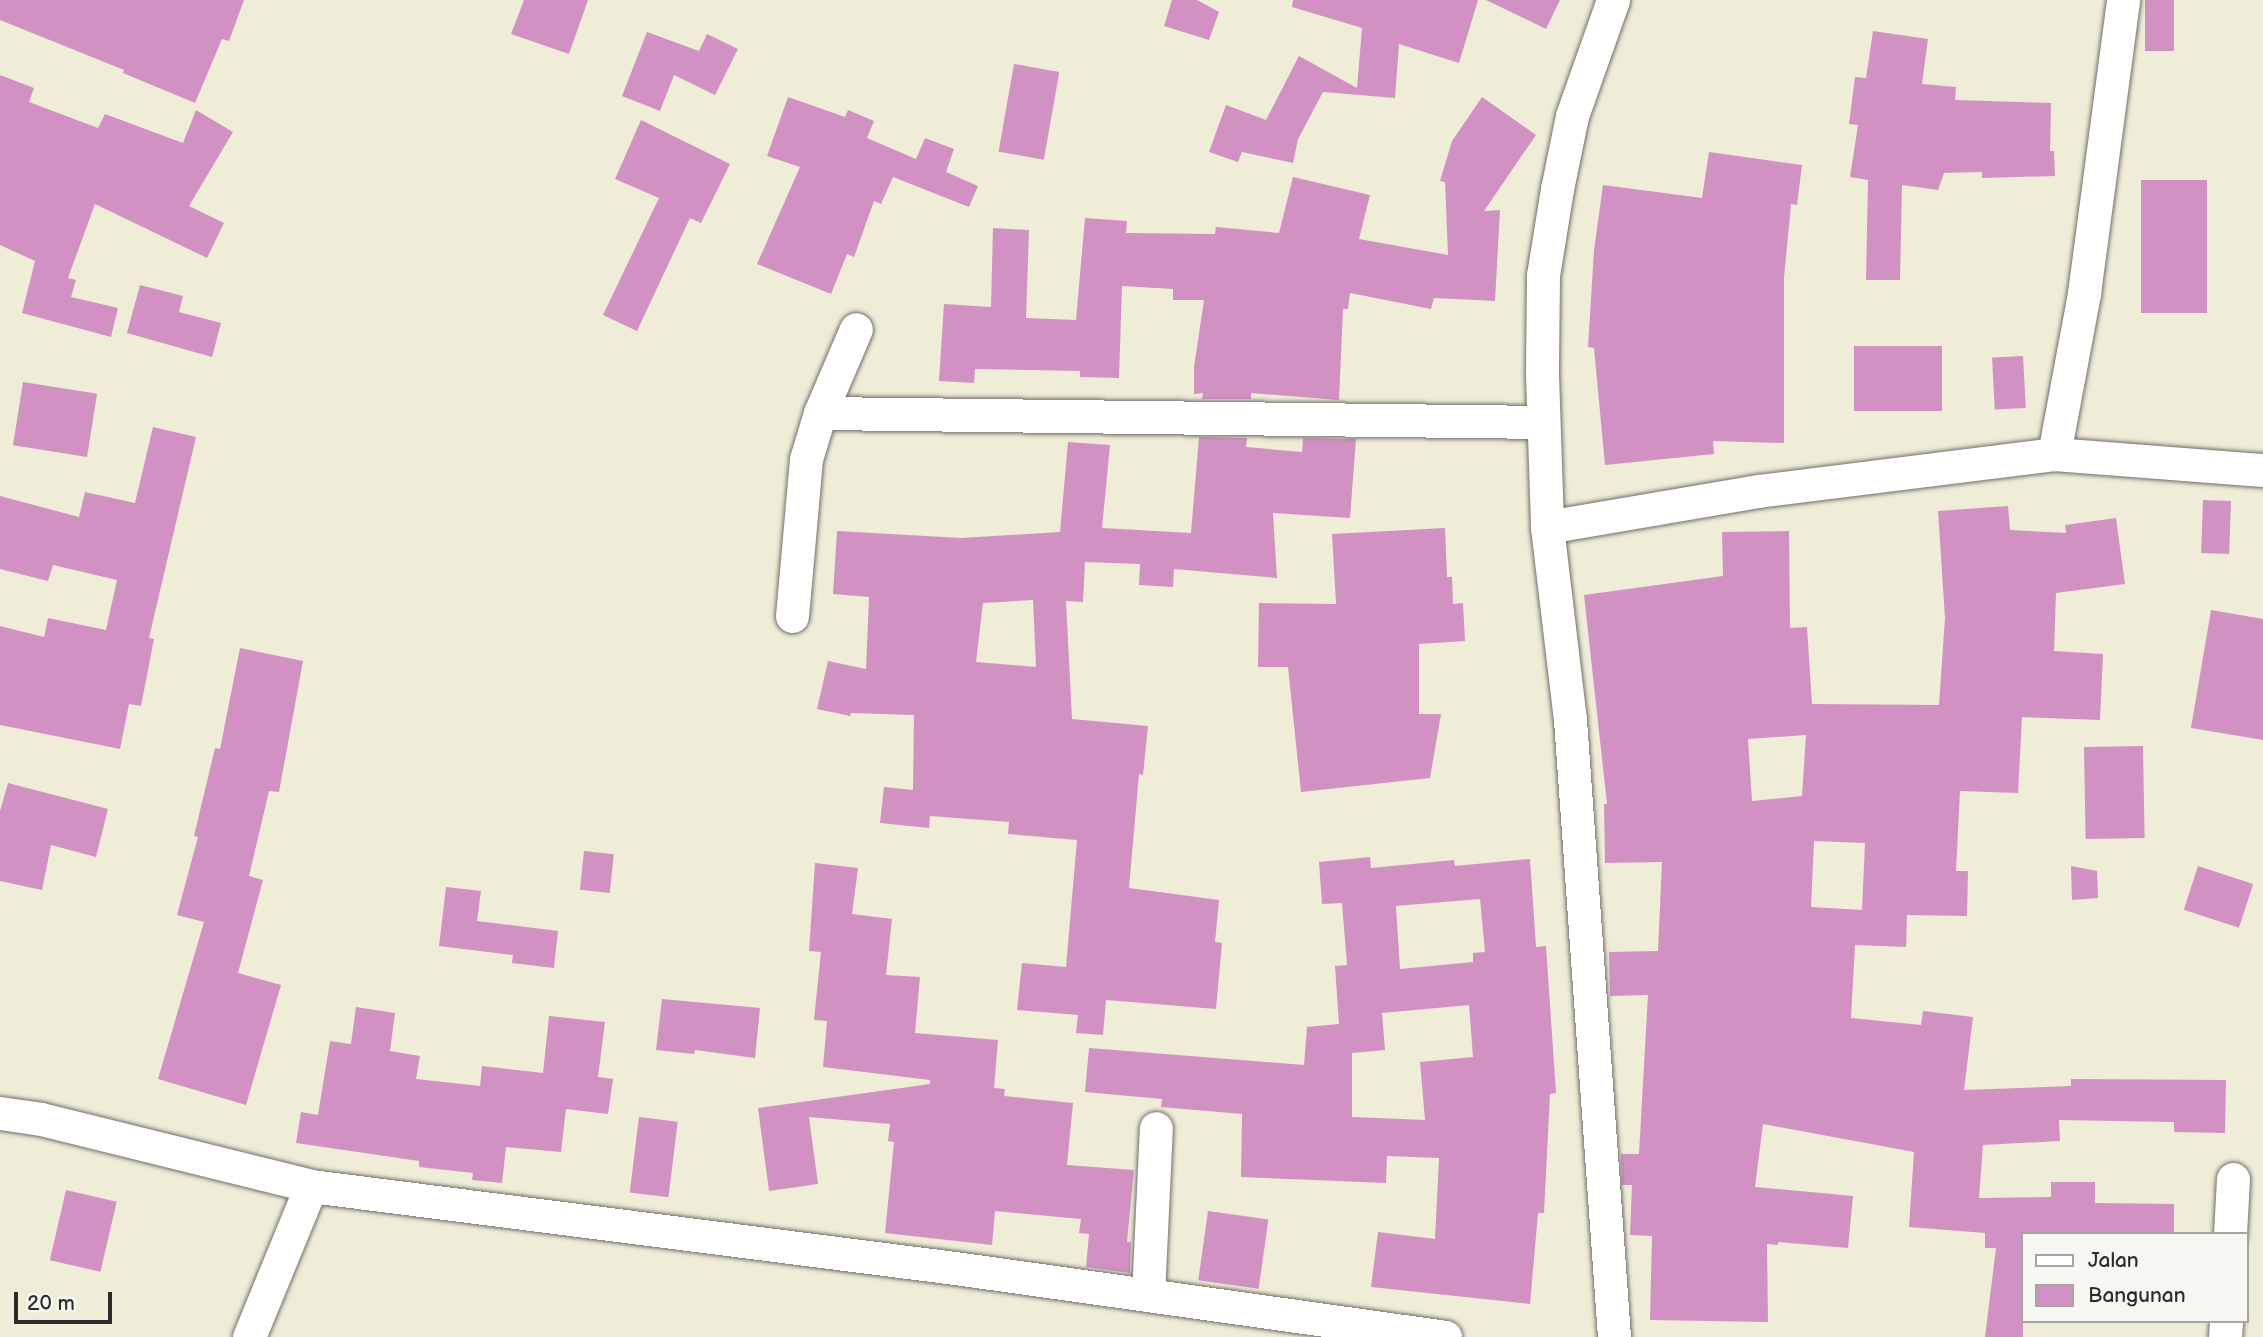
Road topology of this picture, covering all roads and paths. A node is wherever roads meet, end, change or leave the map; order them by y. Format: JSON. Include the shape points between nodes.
{"nodes":[{"id":1,"x":1614,"y":0,"type":"edge"},
{"id":2,"x":2123,"y":0,"type":"edge"},
{"id":3,"x":856,"y":329,"type":"dead end"},
{"id":4,"x":820,"y":413,"type":"junction"},
{"id":5,"x":1543,"y":422,"type":"junction"},
{"id":6,"x":2054,"y":454,"type":"junction"},
{"id":7,"x":2263,"y":470,"type":"edge"},
{"id":8,"x":1547,"y":527,"type":"junction"},
{"id":9,"x":792,"y":616,"type":"dead end"},
{"id":10,"x":0,"y":1113,"type":"edge"},
{"id":11,"x":1156,"y":1128,"type":"dead end"},
{"id":12,"x":2233,"y":1179,"type":"dead end"},
{"id":13,"x":312,"y":1186,"type":"junction"},
{"id":14,"x":2230,"y":1232,"type":"edge"},
{"id":15,"x":1148,"y":1295,"type":"junction"},
{"id":16,"x":249,"y":1337,"type":"edge"},
{"id":17,"x":1445,"y":1337,"type":"edge"},
{"id":18,"x":1614,"y":1337,"type":"edge"}],
"edges":[{"from":1,"to":5,"type":"street","via":[[1572,116],[1557,189],[1544,275]]},
{"from":2,"to":6,"type":"street","via":[[2084,293]]},
{"from":3,"to":4,"type":"street"},
{"from":4,"to":5,"type":"street"},
{"from":4,"to":9,"type":"street","via":[[806,459]]},
{"from":5,"to":8,"type":"street"},
{"from":6,"to":7,"type":"street"},
{"from":6,"to":8,"type":"street","via":[[1758,491]]},
{"from":8,"to":18,"type":"street","via":[[1570,720]]},
{"from":10,"to":13,"type":"street"},
{"from":11,"to":15,"type":"street"},
{"from":12,"to":14,"type":"street"},
{"from":13,"to":15,"type":"street"},
{"from":13,"to":16,"type":"street"},
{"from":15,"to":17,"type":"street"}]}
